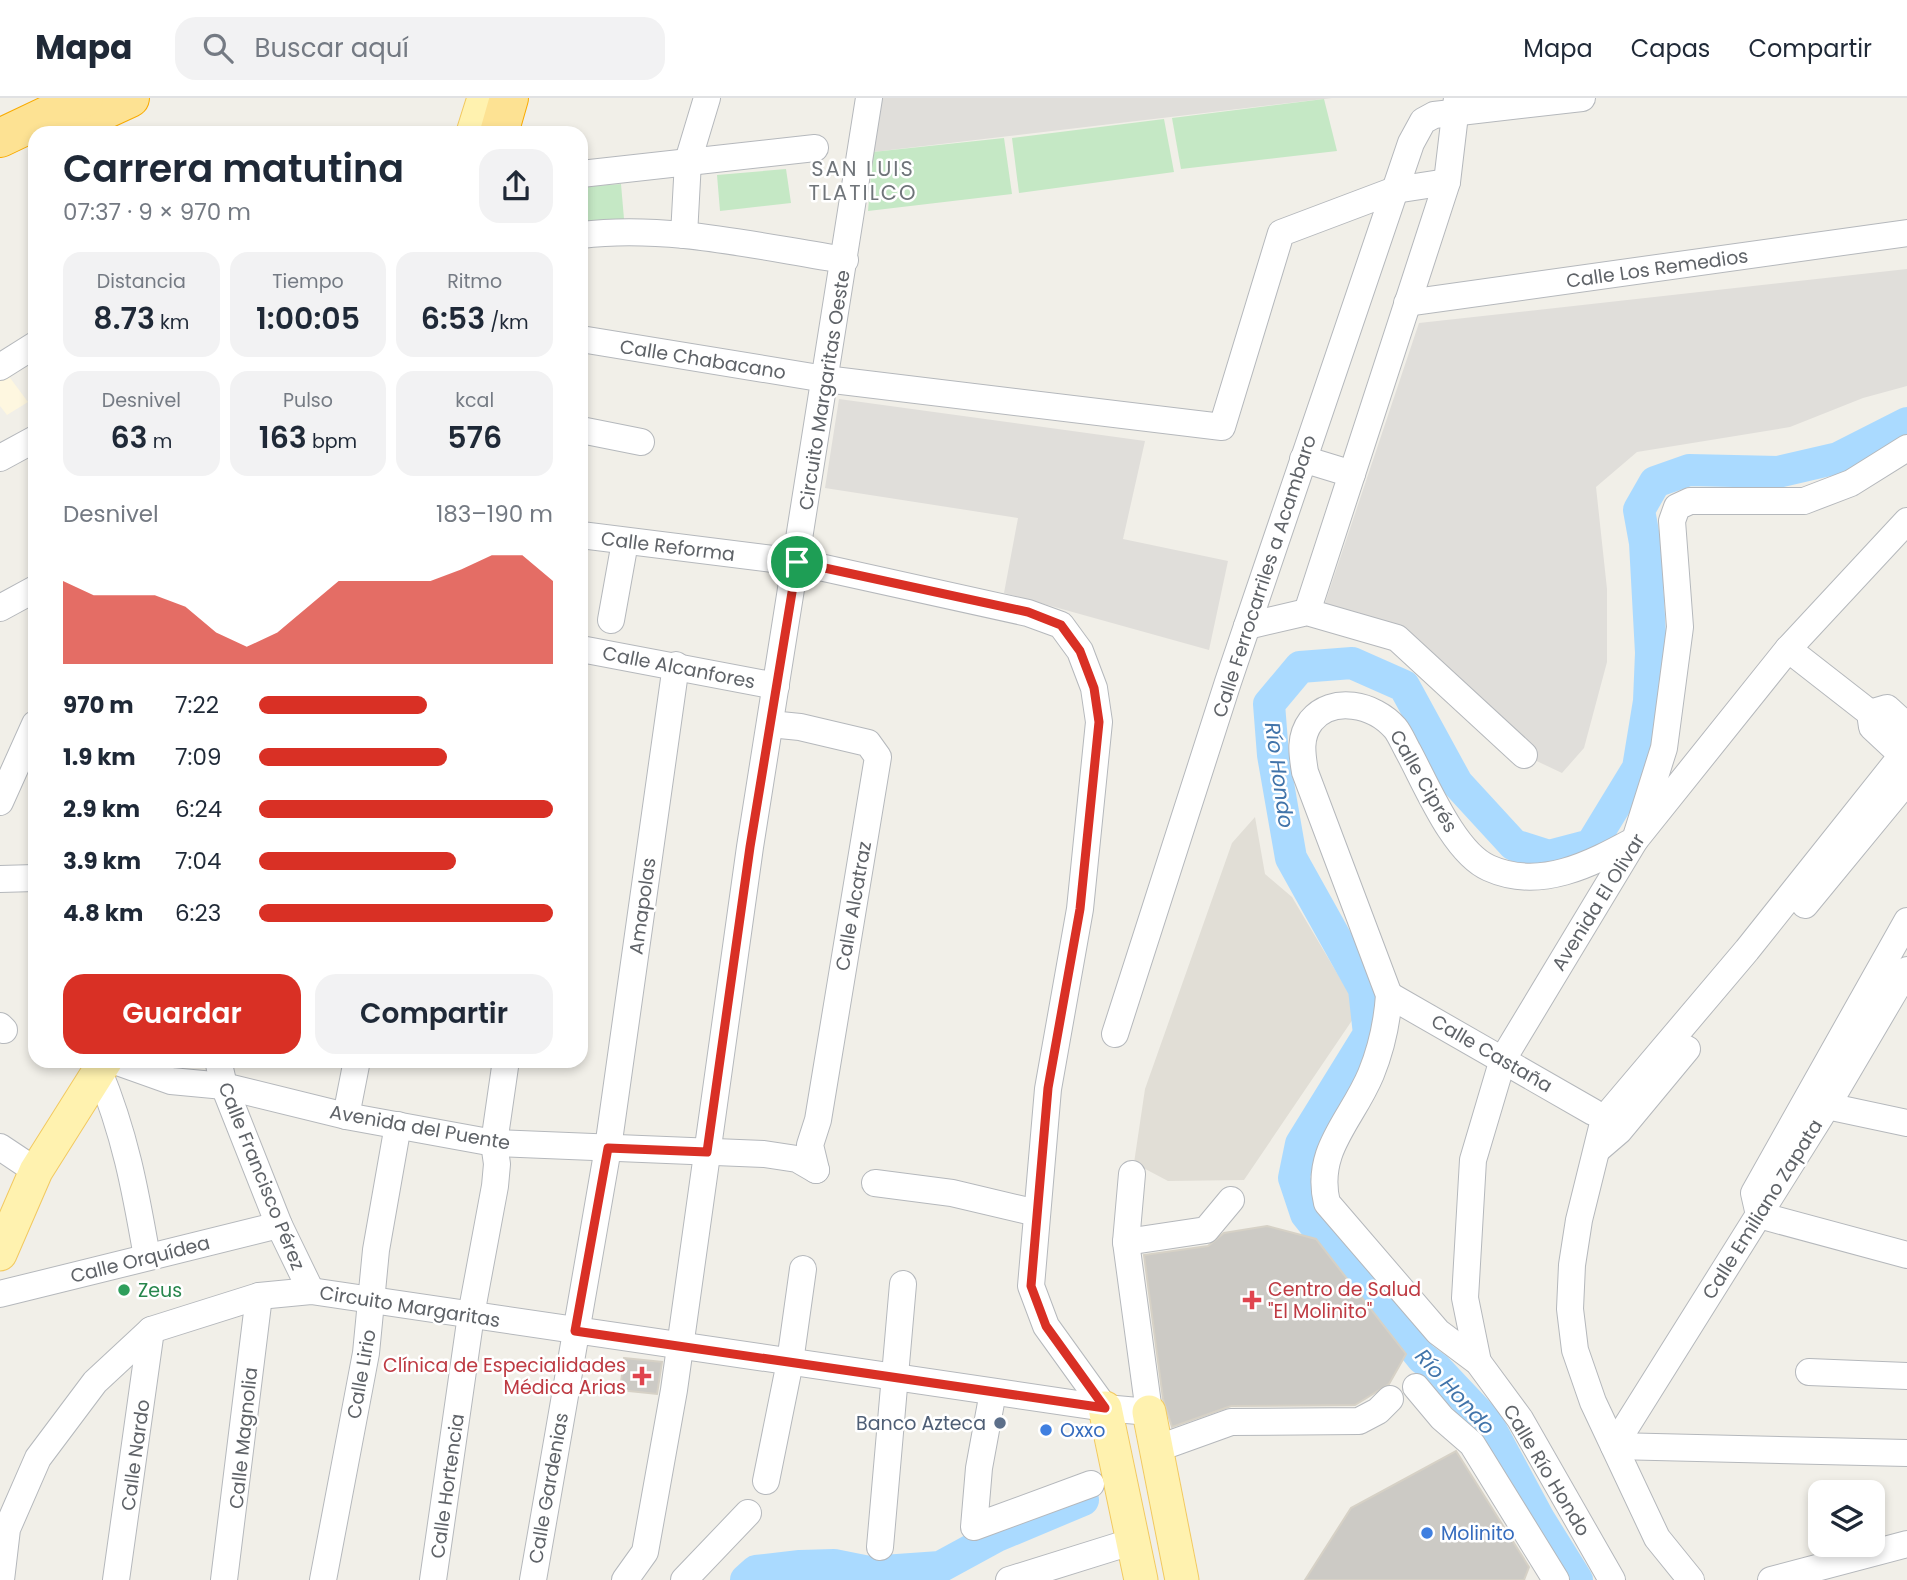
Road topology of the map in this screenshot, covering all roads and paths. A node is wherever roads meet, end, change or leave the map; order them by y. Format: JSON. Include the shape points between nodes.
{"nodes":[{"id":1,"x":83,"y":98,"type":"edge"},
{"id":2,"x":130,"y":98,"type":"edge"},
{"id":3,"x":484,"y":98,"type":"edge"},
{"id":4,"x":509,"y":98,"type":"edge"},
{"id":5,"x":707,"y":98,"type":"edge"},
{"id":6,"x":869,"y":98,"type":"edge"},
{"id":7,"x":1582,"y":98,"type":"edge"},
{"id":8,"x":1456,"y":106,"type":"edge"},
{"id":9,"x":69,"y":126,"type":"edge"},
{"id":10,"x":475,"y":126,"type":"edge"},
{"id":11,"x":501,"y":126,"type":"edge"},
{"id":12,"x":0,"y":138,"type":"edge"},
{"id":13,"x":28,"y":141,"type":"edge"},
{"id":14,"x":0,"y":147,"type":"edge"},
{"id":15,"x":815,"y":148,"type":"dead end"},
{"id":16,"x":688,"y":161,"type":"junction"},
{"id":17,"x":588,"y":173,"type":"edge"},
{"id":18,"x":1447,"y":183,"type":"junction"},
{"id":19,"x":1395,"y":190,"type":"junction"},
{"id":20,"x":1907,"y":233,"type":"edge"},
{"id":21,"x":588,"y":234,"type":"edge"},
{"id":22,"x":684,"y":235,"type":"junction"},
{"id":23,"x":845,"y":260,"type":"junction"},
{"id":24,"x":1407,"y":303,"type":"junction"},
{"id":25,"x":588,"y":340,"type":"edge"},
{"id":26,"x":28,"y":349,"type":"edge"},
{"id":27,"x":0,"y":367,"type":"edge"},
{"id":28,"x":830,"y":379,"type":"junction"},
{"id":29,"x":588,"y":431,"type":"edge"},
{"id":30,"x":641,"y":442,"type":"dead end"},
{"id":31,"x":28,"y":443,"type":"edge"},
{"id":32,"x":1907,"y":448,"type":"edge"},
{"id":33,"x":0,"y":458,"type":"edge"},
{"id":34,"x":1303,"y":459,"type":"junction"},
{"id":35,"x":1352,"y":474,"type":"junction"},
{"id":36,"x":1907,"y":522,"type":"edge"},
{"id":37,"x":588,"y":536,"type":"edge"},
{"id":38,"x":625,"y":542,"type":"junction"},
{"id":39,"x":797,"y":562,"type":"junction"},
{"id":40,"x":28,"y":593,"type":"edge"},
{"id":41,"x":0,"y":608,"type":"edge"},
{"id":42,"x":1307,"y":612,"type":"junction"},
{"id":43,"x":611,"y":620,"type":"dead end"},
{"id":44,"x":1248,"y":626,"type":"junction"},
{"id":45,"x":1788,"y":649,"type":"junction"},
{"id":46,"x":588,"y":650,"type":"edge"},
{"id":47,"x":677,"y":665,"type":"junction"},
{"id":48,"x":776,"y":686,"type":"junction"},
{"id":49,"x":1870,"y":713,"type":"junction"},
{"id":50,"x":770,"y":724,"type":"junction"},
{"id":51,"x":1907,"y":726,"type":"edge"},
{"id":52,"x":1905,"y":752,"type":"edge"},
{"id":53,"x":1524,"y":755,"type":"dead end"},
{"id":54,"x":26,"y":764,"type":"edge"},
{"id":55,"x":1907,"y":781,"type":"edge"},
{"id":56,"x":0,"y":802,"type":"edge"},
{"id":57,"x":1635,"y":840,"type":"junction"},
{"id":58,"x":28,"y":878,"type":"edge"},
{"id":59,"x":0,"y":879,"type":"edge"},
{"id":60,"x":1907,"y":921,"type":"edge"},
{"id":61,"x":1907,"y":970,"type":"edge"},
{"id":62,"x":1389,"y":995,"type":"junction"},
{"id":63,"x":1115,"y":1034,"type":"dead end"},
{"id":64,"x":1503,"y":1059,"type":"junction"},
{"id":65,"x":102,"y":1068,"type":"edge"},
{"id":66,"x":106,"y":1068,"type":"edge"},
{"id":67,"x":124,"y":1068,"type":"edge"},
{"id":68,"x":355,"y":1068,"type":"edge"},
{"id":69,"x":505,"y":1068,"type":"edge"},
{"id":70,"x":221,"y":1073,"type":"edge"},
{"id":71,"x":1827,"y":1105,"type":"junction"},
{"id":72,"x":1593,"y":1112,"type":"dead end"},
{"id":73,"x":345,"y":1116,"type":"junction"},
{"id":74,"x":1907,"y":1124,"type":"edge"},
{"id":75,"x":398,"y":1125,"type":"junction"},
{"id":76,"x":494,"y":1143,"type":"junction"},
{"id":77,"x":0,"y":1147,"type":"edge"},
{"id":78,"x":608,"y":1148,"type":"junction"},
{"id":79,"x":1598,"y":1149,"type":"junction"},
{"id":80,"x":707,"y":1152,"type":"junction"},
{"id":81,"x":816,"y":1170,"type":"joint"},
{"id":82,"x":36,"y":1171,"type":"junction"},
{"id":83,"x":1132,"y":1174,"type":"dead end"},
{"id":84,"x":875,"y":1183,"type":"dead end"},
{"id":85,"x":1231,"y":1200,"type":"dead end"},
{"id":86,"x":1037,"y":1213,"type":"junction"},
{"id":87,"x":1759,"y":1215,"type":"junction"},
{"id":88,"x":279,"y":1225,"type":"junction"},
{"id":89,"x":1126,"y":1242,"type":"junction"},
{"id":90,"x":0,"y":1254,"type":"edge"},
{"id":91,"x":1907,"y":1255,"type":"edge"},
{"id":92,"x":147,"y":1257,"type":"junction"},
{"id":93,"x":803,"y":1269,"type":"dead end"},
{"id":94,"x":904,"y":1284,"type":"dead end"},
{"id":95,"x":311,"y":1291,"type":"junction"},
{"id":96,"x":0,"y":1294,"type":"edge"},
{"id":97,"x":259,"y":1296,"type":"junction"},
{"id":98,"x":373,"y":1300,"type":"junction"},
{"id":99,"x":471,"y":1315,"type":"junction"},
{"id":100,"x":151,"y":1330,"type":"junction"},
{"id":101,"x":575,"y":1331,"type":"junction"},
{"id":102,"x":680,"y":1346,"type":"junction"},
{"id":103,"x":790,"y":1362,"type":"junction"},
{"id":104,"x":1478,"y":1362,"type":"junction"},
{"id":105,"x":1809,"y":1372,"type":"dead end"},
{"id":106,"x":1907,"y":1376,"type":"edge"},
{"id":107,"x":895,"y":1378,"type":"junction"},
{"id":108,"x":1416,"y":1387,"type":"dead end"},
{"id":109,"x":993,"y":1392,"type":"junction"},
{"id":110,"x":1390,"y":1399,"type":"dead end"},
{"id":111,"x":1105,"y":1408,"type":"junction"},
{"id":112,"x":1149,"y":1412,"type":"junction"},
{"id":113,"x":1614,"y":1446,"type":"junction"},
{"id":114,"x":1156,"y":1449,"type":"junction"},
{"id":115,"x":1907,"y":1453,"type":"edge"},
{"id":116,"x":766,"y":1481,"type":"dead end"},
{"id":117,"x":1091,"y":1484,"type":"dead end"},
{"id":118,"x":748,"y":1513,"type":"dead end"},
{"id":119,"x":1134,"y":1541,"type":"junction"},
{"id":120,"x":1907,"y":1544,"type":"edge"},
{"id":121,"x":880,"y":1547,"type":"dead end"},
{"id":122,"x":1,"y":1580,"type":"edge"},
{"id":123,"x":116,"y":1580,"type":"edge"},
{"id":124,"x":224,"y":1580,"type":"edge"},
{"id":125,"x":323,"y":1580,"type":"edge"},
{"id":126,"x":433,"y":1580,"type":"edge"},
{"id":127,"x":533,"y":1580,"type":"edge"},
{"id":128,"x":625,"y":1580,"type":"edge"},
{"id":129,"x":684,"y":1580,"type":"edge"},
{"id":130,"x":1009,"y":1580,"type":"edge"},
{"id":131,"x":1141,"y":1580,"type":"edge"},
{"id":132,"x":1182,"y":1580,"type":"edge"},
{"id":133,"x":1556,"y":1580,"type":"edge"},
{"id":134,"x":1612,"y":1580,"type":"edge"},
{"id":135,"x":1691,"y":1580,"type":"edge"},
{"id":136,"x":1771,"y":1580,"type":"edge"}],
"edges":[{"from":1,"to":12,"type":"highway"},
{"from":2,"to":9,"type":"highway"},
{"from":3,"to":10,"type":"main road"},
{"from":4,"to":11,"type":"highway"},
{"from":5,"to":16,"type":"street"},
{"from":6,"to":23,"type":"street","name":"Circuito Margaritas Oeste"},
{"from":7,"to":8,"type":"street"},
{"from":8,"to":18,"type":"street"},
{"from":8,"to":19,"type":"street","name":"Calle Ferrocarriles a Acambaro","via":[[1423,121]]},
{"from":13,"to":14,"type":"highway"},
{"from":15,"to":16,"type":"street"},
{"from":16,"to":17,"type":"street"},
{"from":16,"to":22,"type":"street"},
{"from":18,"to":19,"type":"street"},
{"from":18,"to":24,"type":"street"},
{"from":19,"to":28,"type":"street","name":"Calle Chabacano","via":[[1281,233],[1222,427]]},
{"from":19,"to":34,"type":"street","name":"Calle Ferrocarriles a Acambaro"},
{"from":20,"to":24,"type":"street","name":"Calle Los Remedios"},
{"from":21,"to":22,"type":"street"},
{"from":22,"to":23,"type":"street"},
{"from":23,"to":28,"type":"street","name":"Circuito Margaritas Oeste"},
{"from":24,"to":35,"type":"street"},
{"from":25,"to":28,"type":"street","name":"Calle Chabacano"},
{"from":26,"to":27,"type":"street"},
{"from":28,"to":39,"type":"street","name":"Circuito Margaritas Oeste"},
{"from":29,"to":30,"type":"street"},
{"from":31,"to":33,"type":"street"},
{"from":32,"to":57,"type":"street","via":[[1851,483],[1804,501],[1690,502],[1678,507],[1672,521],[1681,627],[1664,748]]},
{"from":34,"to":35,"type":"street"},
{"from":34,"to":44,"type":"street","name":"Calle Ferrocarriles a Acambaro"},
{"from":35,"to":42,"type":"street"},
{"from":36,"to":45,"type":"street","name":"Avenida El Olivar"},
{"from":37,"to":38,"type":"street","name":"Calle Reforma"},
{"from":38,"to":39,"type":"street","name":"Calle Reforma"},
{"from":38,"to":43,"type":"street"},
{"from":39,"to":48,"type":"street","name":"Circuito Margaritas Oeste"},
{"from":39,"to":86,"type":"street","name":"Calle Reforma","via":[[1028,612],[1061,625],[1080,651],[1094,688],[1099,722],[1080,909],[1048,1088]]},
{"from":40,"to":41,"type":"street"},
{"from":42,"to":44,"type":"street"},
{"from":42,"to":53,"type":"street","via":[[1397,638]]},
{"from":44,"to":63,"type":"street","name":"Calle Ferrocarriles a Acambaro"},
{"from":45,"to":49,"type":"street"},
{"from":45,"to":57,"type":"street","name":"Avenida El Olivar"},
{"from":46,"to":47,"type":"street","name":"Calle Alcanfores"},
{"from":47,"to":48,"type":"street","name":"Calle Alcanfores"},
{"from":47,"to":78,"type":"street","name":"Amapolas"},
{"from":48,"to":50,"type":"street","name":"Circuito Margaritas Oeste"},
{"from":49,"to":51,"type":"street","via":[[1887,708]]},
{"from":49,"to":52,"type":"street","via":[[1872,727]]},
{"from":50,"to":80,"type":"street","name":"Circuito Margaritas Oeste"},
{"from":50,"to":81,"type":"street","name":"Calle Alcatraz","via":[[868,743],[878,757],[810,1145]]},
{"from":52,"to":79,"type":"street","via":[[1604,1119]]},
{"from":54,"to":56,"type":"street"},
{"from":55,"to":79,"type":"street","via":[[1619,1131]]},
{"from":57,"to":62,"type":"street","name":"Calle Ciprés","via":[[1590,864],[1544,877],[1487,868],[1460,844],[1395,727],[1367,709],[1342,704],[1323,707],[1309,724],[1301,747],[1304,772]]},
{"from":57,"to":64,"type":"street","name":"Avenida El Olivar"},
{"from":58,"to":59,"type":"street"},
{"from":60,"to":87,"type":"street","via":[[1754,1193]]},
{"from":61,"to":71,"type":"street","name":"Calle Emiliano Zapata"},
{"from":62,"to":64,"type":"street","name":"Calle Castaña"},
{"from":62,"to":104,"type":"street","name":"Calle Ciprés","via":[[1385,1034],[1370,1076],[1324,1163],[1322,1184],[1327,1203],[1438,1332]]},
{"from":64,"to":72,"type":"street","name":"Calle Castaña"},
{"from":64,"to":104,"type":"street","name":"Avenida El Olivar","via":[[1473,1160],[1465,1298]]},
{"from":65,"to":82,"type":"main road"},
{"from":66,"to":92,"type":"street","via":[[130,1158]]},
{"from":67,"to":70,"type":"street","name":"Avenida del Puente","via":[[171,1080]]},
{"from":68,"to":73,"type":"street"},
{"from":69,"to":76,"type":"street","name":"Calle Hortencia"},
{"from":70,"to":73,"type":"street","name":"Avenida del Puente"},
{"from":70,"to":88,"type":"street","name":"Calle Francisco Pérez"},
{"from":71,"to":74,"type":"street"},
{"from":71,"to":87,"type":"street","name":"Calle Emiliano Zapata"},
{"from":73,"to":75,"type":"street","name":"Avenida del Puente"},
{"from":75,"to":76,"type":"street","name":"Avenida del Puente"},
{"from":75,"to":98,"type":"street","name":"Calle Lirio","via":[[376,1250]]},
{"from":76,"to":78,"type":"street","name":"Avenida del Puente"},
{"from":76,"to":99,"type":"street","name":"Calle Hortencia","via":[[495,1186]]},
{"from":77,"to":82,"type":"street"},
{"from":78,"to":80,"type":"street","name":"Avenida del Puente"},
{"from":78,"to":101,"type":"street","name":"Calle Gardenias"},
{"from":79,"to":113,"type":"street","via":[[1579,1220],[1570,1309],[1575,1350]]},
{"from":80,"to":81,"type":"street","name":"Avenida del Puente","via":[[796,1159]]},
{"from":80,"to":102,"type":"street","name":"Circuito Margaritas Oeste"},
{"from":82,"to":90,"type":"main road"},
{"from":83,"to":89,"type":"street"},
{"from":84,"to":86,"type":"street","via":[[952,1193]]},
{"from":85,"to":89,"type":"street","via":[[1206,1230]]},
{"from":86,"to":111,"type":"street","name":"Calle Reforma","via":[[1031,1286],[1037,1306],[1046,1326]]},
{"from":87,"to":91,"type":"street"},
{"from":87,"to":113,"type":"street","name":"Calle Emiliano Zapata"},
{"from":88,"to":92,"type":"street","name":"Calle Orquídea"},
{"from":88,"to":95,"type":"street","name":"Calle Francisco Pérez"},
{"from":89,"to":112,"type":"street"},
{"from":92,"to":96,"type":"street","name":"Calle Orquídea"},
{"from":93,"to":103,"type":"street"},
{"from":94,"to":107,"type":"street"},
{"from":95,"to":97,"type":"street","name":"Circuito Margaritas"},
{"from":95,"to":98,"type":"street","name":"Circuito Margaritas"},
{"from":97,"to":100,"type":"street","name":"Circuito Margaritas"},
{"from":97,"to":124,"type":"street","name":"Calle Magnolia"},
{"from":98,"to":99,"type":"street","name":"Circuito Margaritas"},
{"from":98,"to":125,"type":"street","name":"Calle Lirio"},
{"from":99,"to":101,"type":"street","name":"Circuito Margaritas"},
{"from":99,"to":126,"type":"street","name":"Calle Hortencia"},
{"from":100,"to":122,"type":"street","name":"Circuito Margaritas","via":[[95,1382],[37,1458],[7,1529]]},
{"from":100,"to":123,"type":"street","name":"Calle Nardo"},
{"from":101,"to":102,"type":"street","name":"Circuito Margaritas"},
{"from":101,"to":127,"type":"street","name":"Calle Gardenias"},
{"from":102,"to":103,"type":"street","name":"Circuito Margaritas"},
{"from":102,"to":128,"type":"street","via":[[645,1552]]},
{"from":103,"to":107,"type":"street","name":"Circuito Margaritas"},
{"from":103,"to":116,"type":"street"},
{"from":104,"to":134,"type":"street","name":"Calle Río Hondo","via":[[1520,1419]]},
{"from":105,"to":106,"type":"street"},
{"from":107,"to":109,"type":"street","name":"Circuito Margaritas"},
{"from":107,"to":121,"type":"street"},
{"from":108,"to":133,"type":"street","via":[[1472,1444]]},
{"from":109,"to":111,"type":"street","name":"Circuito Margaritas"},
{"from":109,"to":117,"type":"street","via":[[974,1527]]},
{"from":110,"to":114,"type":"street","via":[[1359,1421],[1231,1422]]},
{"from":111,"to":112,"type":"street","name":"Circuito Margaritas"},
{"from":111,"to":119,"type":"main road"},
{"from":112,"to":114,"type":"main road"},
{"from":113,"to":115,"type":"street"},
{"from":113,"to":135,"type":"street","via":[[1657,1538]]},
{"from":114,"to":132,"type":"main road","via":[[1175,1490]]},
{"from":118,"to":129,"type":"street"},
{"from":119,"to":130,"type":"street"},
{"from":119,"to":131,"type":"main road"},
{"from":120,"to":136,"type":"street"}]}
